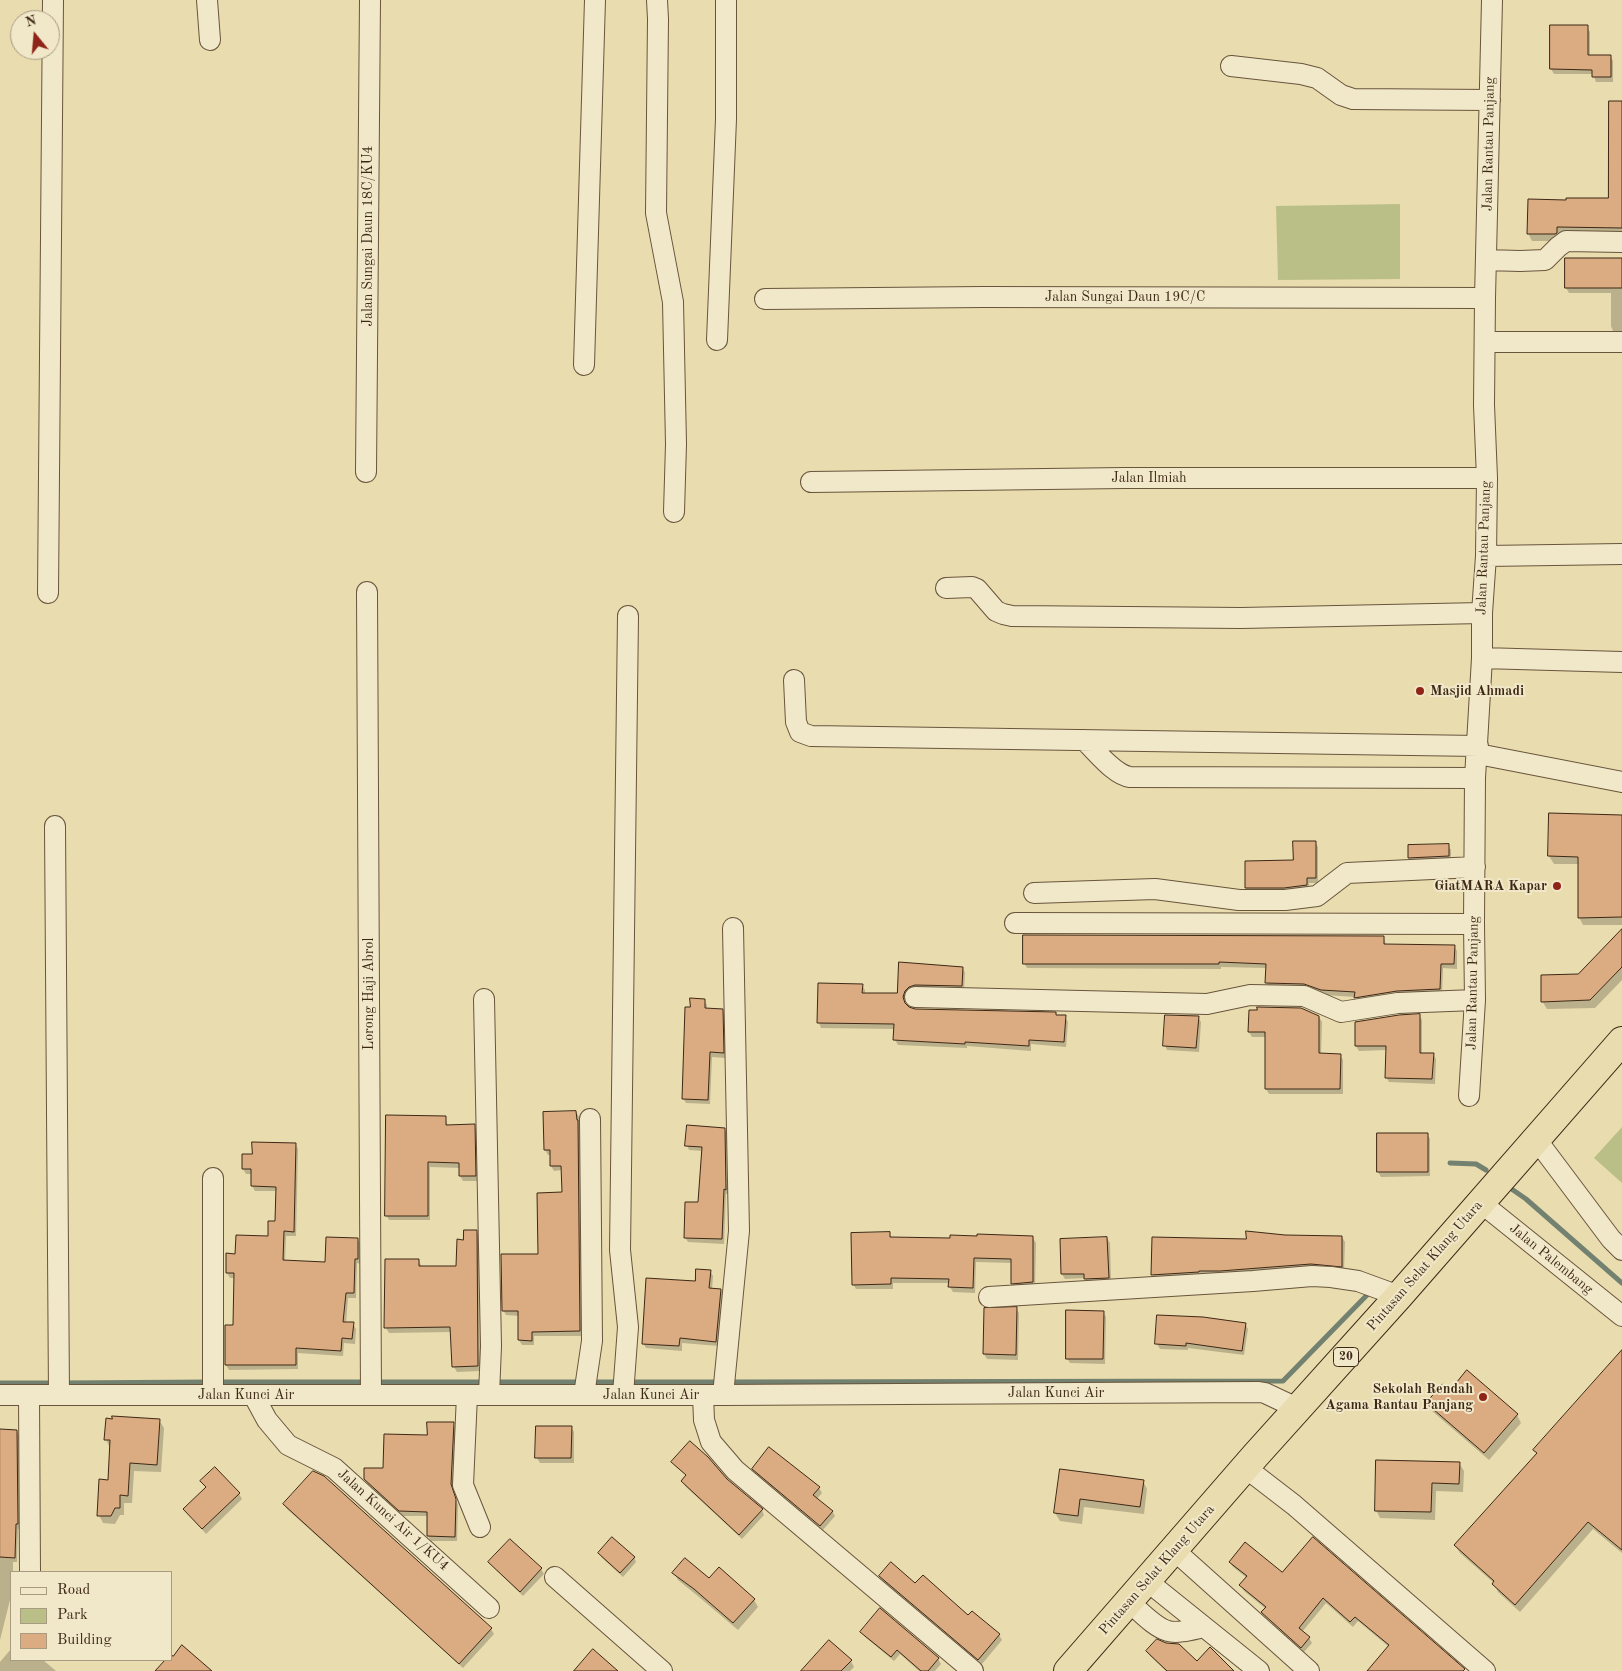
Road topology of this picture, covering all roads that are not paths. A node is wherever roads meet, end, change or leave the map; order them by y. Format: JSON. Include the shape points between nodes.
{"nodes":[{"id":1,"x":53,"y":0,"type":"edge"},
{"id":2,"x":208,"y":0,"type":"edge"},
{"id":3,"x":370,"y":0,"type":"edge"},
{"id":4,"x":595,"y":0,"type":"edge"},
{"id":5,"x":657,"y":0,"type":"edge"},
{"id":6,"x":726,"y":0,"type":"edge"},
{"id":7,"x":1492,"y":0,"type":"edge"},
{"id":8,"x":210,"y":40,"type":"dead end"},
{"id":9,"x":1231,"y":66,"type":"dead end"},
{"id":10,"x":1490,"y":100,"type":"junction"},
{"id":11,"x":1622,"y":242,"type":"edge"},
{"id":12,"x":1486,"y":260,"type":"junction"},
{"id":13,"x":1485,"y":298,"type":"junction"},
{"id":14,"x":765,"y":299,"type":"dead end"},
{"id":15,"x":717,"y":340,"type":"dead end"},
{"id":16,"x":1486,"y":342,"type":"junction"},
{"id":17,"x":1622,"y":342,"type":"edge"},
{"id":18,"x":584,"y":365,"type":"dead end"},
{"id":19,"x":366,"y":472,"type":"dead end"},
{"id":20,"x":1487,"y":478,"type":"junction"},
{"id":21,"x":811,"y":482,"type":"dead end"},
{"id":22,"x":674,"y":512,"type":"dead end"},
{"id":23,"x":1622,"y":554,"type":"edge"},
{"id":24,"x":1486,"y":556,"type":"junction"},
{"id":25,"x":946,"y":588,"type":"dead end"},
{"id":26,"x":366,"y":592,"type":"dead end"},
{"id":27,"x":48,"y":593,"type":"dead end"},
{"id":28,"x":1482,"y":613,"type":"junction"},
{"id":29,"x":628,"y":616,"type":"dead end"},
{"id":30,"x":1482,"y":658,"type":"junction"},
{"id":31,"x":1622,"y":662,"type":"edge"},
{"id":32,"x":794,"y":680,"type":"dead end"},
{"id":33,"x":1084,"y":740,"type":"junction"},
{"id":34,"x":1478,"y":750,"type":"junction"},
{"id":35,"x":1475,"y":778,"type":"junction"},
{"id":36,"x":1622,"y":782,"type":"edge"},
{"id":37,"x":55,"y":826,"type":"dead end"},
{"id":38,"x":1475,"y":867,"type":"junction"},
{"id":39,"x":1034,"y":893,"type":"dead end"},
{"id":40,"x":1015,"y":923,"type":"dead end"},
{"id":41,"x":1474,"y":924,"type":"junction"},
{"id":42,"x":733,"y":928,"type":"dead end"},
{"id":43,"x":915,"y":997,"type":"dead end"},
{"id":44,"x":484,"y":999,"type":"dead end"},
{"id":45,"x":1475,"y":1000,"type":"junction"},
{"id":46,"x":1622,"y":1041,"type":"edge"},
{"id":47,"x":1469,"y":1096,"type":"dead end"},
{"id":48,"x":590,"y":1119,"type":"dead end"},
{"id":49,"x":1536,"y":1139,"type":"junction"},
{"id":50,"x":213,"y":1178,"type":"dead end"},
{"id":51,"x":1480,"y":1202,"type":"junction"},
{"id":52,"x":1622,"y":1250,"type":"edge"},
{"id":53,"x":989,"y":1296,"type":"dead end"},
{"id":54,"x":1399,"y":1296,"type":"junction"},
{"id":55,"x":1622,"y":1316,"type":"edge"},
{"id":56,"x":371,"y":1386,"type":"junction"},
{"id":57,"x":490,"y":1386,"type":"junction"},
{"id":58,"x":585,"y":1386,"type":"junction"},
{"id":59,"x":623,"y":1386,"type":"junction"},
{"id":60,"x":724,"y":1386,"type":"junction"},
{"id":61,"x":59,"y":1387,"type":"junction"},
{"id":62,"x":213,"y":1387,"type":"junction"},
{"id":63,"x":0,"y":1395,"type":"edge"},
{"id":64,"x":29,"y":1395,"type":"junction"},
{"id":65,"x":467,"y":1395,"type":"junction"},
{"id":66,"x":254,"y":1396,"type":"junction"},
{"id":67,"x":703,"y":1396,"type":"junction"},
{"id":68,"x":1299,"y":1409,"type":"junction"},
{"id":69,"x":1246,"y":1468,"type":"junction"},
{"id":70,"x":480,"y":1527,"type":"dead end"},
{"id":71,"x":1174,"y":1550,"type":"junction"},
{"id":72,"x":30,"y":1571,"type":"edge"},
{"id":73,"x":555,"y":1577,"type":"dead end"},
{"id":74,"x":1147,"y":1581,"type":"junction"},
{"id":75,"x":1129,"y":1602,"type":"junction"},
{"id":76,"x":489,"y":1608,"type":"dead end"},
{"id":77,"x":1204,"y":1626,"type":"junction"},
{"id":78,"x":1072,"y":1669,"type":"edge"},
{"id":79,"x":662,"y":1671,"type":"edge"},
{"id":80,"x":973,"y":1671,"type":"edge"},
{"id":81,"x":1259,"y":1671,"type":"edge"},
{"id":82,"x":1309,"y":1671,"type":"edge"},
{"id":83,"x":1485,"y":1671,"type":"edge"}],
"edges":[{"from":1,"to":27,"type":"street"},
{"from":2,"to":8,"type":"street"},
{"from":3,"to":19,"type":"street","name":"Jalan Sungai Daun 18C/KU4"},
{"from":4,"to":18,"type":"street"},
{"from":5,"to":22,"type":"street","via":[[656,213],[673,302]]},
{"from":6,"to":15,"type":"street","via":[[726,119]]},
{"from":7,"to":10,"type":"street","name":"Jalan Rantau Panjang"},
{"from":9,"to":10,"type":"street","via":[[1316,78],[1353,99]]},
{"from":10,"to":12,"type":"street","name":"Jalan Rantau Panjang"},
{"from":11,"to":12,"type":"street","via":[[1566,241],[1545,260]]},
{"from":12,"to":13,"type":"street","name":"Jalan Rantau Panjang"},
{"from":13,"to":14,"type":"street","name":"Jalan Sungai Daun 19C/C"},
{"from":13,"to":16,"type":"street","name":"Jalan Rantau Panjang"},
{"from":16,"to":17,"type":"street"},
{"from":16,"to":20,"type":"street","name":"Jalan Rantau Panjang"},
{"from":20,"to":21,"type":"street","name":"Jalan Ilmiah"},
{"from":20,"to":24,"type":"street","name":"Jalan Rantau Panjang"},
{"from":23,"to":24,"type":"street"},
{"from":24,"to":28,"type":"street","name":"Jalan Rantau Panjang"},
{"from":25,"to":28,"type":"street","via":[[977,589],[996,610],[1012,616],[1241,618]]},
{"from":26,"to":56,"type":"street","name":"Lorong Haji Abrol"},
{"from":28,"to":30,"type":"street","name":"Jalan Rantau Panjang"},
{"from":29,"to":59,"type":"street","via":[[620,1250],[628,1327]]},
{"from":30,"to":31,"type":"street"},
{"from":30,"to":34,"type":"street","name":"Jalan Rantau Panjang"},
{"from":32,"to":33,"type":"street","via":[[796,722],[800,732],[811,736]]},
{"from":33,"to":34,"type":"street"},
{"from":33,"to":35,"type":"street","via":[[1117,772],[1130,777]]},
{"from":34,"to":35,"type":"street","name":"Jalan Rantau Panjang"},
{"from":34,"to":36,"type":"street"},
{"from":35,"to":38,"type":"street","name":"Jalan Rantau Panjang"},
{"from":37,"to":61,"type":"street"},
{"from":38,"to":39,"type":"street","via":[[1347,873],[1317,896],[1285,900],[1239,900],[1156,889]]},
{"from":38,"to":41,"type":"street","name":"Jalan Rantau Panjang"},
{"from":40,"to":41,"type":"street"},
{"from":41,"to":45,"type":"street","name":"Jalan Rantau Panjang"},
{"from":42,"to":60,"type":"street","via":[[739,1231]]},
{"from":43,"to":45,"type":"street","via":[[1207,1004],[1250,995],[1304,996],[1341,1012],[1398,1003]]},
{"from":44,"to":57,"type":"street"},
{"from":45,"to":47,"type":"street","name":"Jalan Rantau Panjang"},
{"from":46,"to":49,"type":"highway","name":"Pintasan Selat Klang Utara","number":"20"},
{"from":48,"to":58,"type":"street","via":[[592,1341]]},
{"from":49,"to":51,"type":"highway","name":"Pintasan Selat Klang Utara","number":"20"},
{"from":49,"to":52,"type":"street"},
{"from":50,"to":62,"type":"street"},
{"from":51,"to":54,"type":"highway","name":"Pintasan Selat Klang Utara","number":"20"},
{"from":51,"to":55,"type":"street","name":"Jalan Palembang"},
{"from":53,"to":54,"type":"street","via":[[1312,1276],[1358,1281]]},
{"from":54,"to":68,"type":"highway","name":"Pintasan Selat Klang Utara","number":"20"},
{"from":56,"to":65,"type":"street","name":"Jalan Kunci Air"},
{"from":56,"to":66,"type":"street","name":"Jalan Kunci Air"},
{"from":57,"to":58,"type":"street","name":"Jalan Kunci Air"},
{"from":57,"to":65,"type":"street","name":"Jalan Kunci Air"},
{"from":58,"to":59,"type":"street","name":"Jalan Kunci Air"},
{"from":59,"to":67,"type":"street","name":"Jalan Kunci Air"},
{"from":60,"to":67,"type":"street","name":"Jalan Kunci Air"},
{"from":60,"to":68,"type":"street","name":"Jalan Kunci Air","via":[[1259,1392]]},
{"from":61,"to":62,"type":"street","name":"Jalan Kunci Air"},
{"from":61,"to":64,"type":"street","name":"Jalan Kunci Air"},
{"from":62,"to":66,"type":"street","name":"Jalan Kunci Air"},
{"from":63,"to":64,"type":"street","name":"Jalan Kunci Air"},
{"from":64,"to":72,"type":"street"},
{"from":65,"to":70,"type":"street","via":[[463,1482]]},
{"from":66,"to":76,"type":"street","name":"Jalan Kunci Air 1/KU4","via":[[267,1420],[288,1445],[334,1468]]},
{"from":67,"to":80,"type":"street","via":[[704,1420],[711,1442],[735,1470]]},
{"from":68,"to":69,"type":"highway","name":"Pintasan Selat Klang Utara","number":"20"},
{"from":69,"to":71,"type":"highway","name":"Pintasan Selat Klang Utara","number":"20"},
{"from":69,"to":83,"type":"street"},
{"from":71,"to":74,"type":"highway","name":"Pintasan Selat Klang Utara","number":"20"},
{"from":71,"to":82,"type":"street"},
{"from":73,"to":79,"type":"street"},
{"from":74,"to":75,"type":"highway","name":"Pintasan Selat Klang Utara","number":"20"},
{"from":74,"to":77,"type":"street"},
{"from":75,"to":77,"type":"street","via":[[1168,1632]]},
{"from":75,"to":78,"type":"highway","name":"Pintasan Selat Klang Utara","number":"20"},
{"from":77,"to":81,"type":"street"}]}
